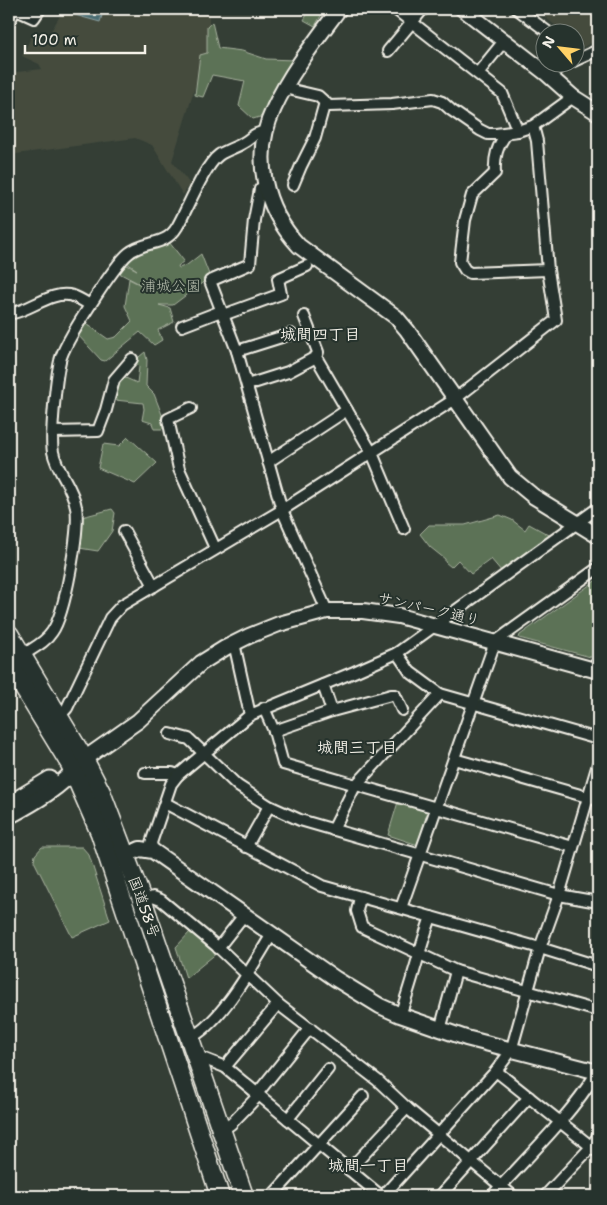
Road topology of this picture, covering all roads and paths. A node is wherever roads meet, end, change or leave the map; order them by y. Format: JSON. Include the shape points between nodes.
{"nodes":[{"id":1,"x":14,"y":9,"type":"edge"},
{"id":2,"x":40,"y":9,"type":"edge"},
{"id":3,"x":338,"y":9,"type":"edge"},
{"id":4,"x":395,"y":9,"type":"edge"},
{"id":5,"x":423,"y":9,"type":"edge"},
{"id":6,"x":463,"y":9,"type":"edge"},
{"id":7,"x":519,"y":9,"type":"edge"},
{"id":8,"x":9,"y":17,"type":"edge"},
{"id":9,"x":412,"y":22,"type":"junction"},
{"id":10,"x":535,"y":22,"type":"edge"},
{"id":11,"x":504,"y":41,"type":"junction"},
{"id":12,"x":598,"y":50,"type":"edge"},
{"id":13,"x":388,"y":51,"type":"dead end"},
{"id":14,"x":584,"y":55,"type":"edge"},
{"id":15,"x":478,"y":72,"type":"junction"},
{"id":16,"x":551,"y":72,"type":"edge"},
{"id":17,"x":547,"y":74,"type":"junction"},
{"id":18,"x":284,"y":88,"type":"junction"},
{"id":19,"x":573,"y":97,"type":"junction"},
{"id":20,"x":325,"y":102,"type":"junction"},
{"id":21,"x":598,"y":113,"type":"edge"},
{"id":22,"x":533,"y":126,"type":"junction"},
{"id":23,"x":518,"y":130,"type":"junction"},
{"id":24,"x":265,"y":132,"type":"junction"},
{"id":25,"x":507,"y":133,"type":"junction"},
{"id":26,"x":265,"y":184,"type":"junction"},
{"id":27,"x":293,"y":185,"type":"dead end"},
{"id":28,"x":307,"y":266,"type":"dead end"},
{"id":29,"x":548,"y":270,"type":"junction"},
{"id":30,"x":90,"y":305,"type":"junction"},
{"id":31,"x":9,"y":310,"type":"edge"},
{"id":32,"x":222,"y":313,"type":"junction"},
{"id":33,"x":304,"y":316,"type":"dead end"},
{"id":34,"x":182,"y":326,"type":"dead end"},
{"id":35,"x":291,"y":334,"type":"dead end"},
{"id":36,"x":237,"y":351,"type":"junction"},
{"id":37,"x":316,"y":357,"type":"junction"},
{"id":38,"x":132,"y":359,"type":"dead end"},
{"id":39,"x":247,"y":385,"type":"junction"},
{"id":40,"x":454,"y":399,"type":"junction"},
{"id":41,"x":191,"y":408,"type":"dead end"},
{"id":42,"x":347,"y":410,"type":"junction"},
{"id":43,"x":53,"y":432,"type":"junction"},
{"id":44,"x":372,"y":453,"type":"junction"},
{"id":45,"x":268,"y":462,"type":"junction"},
{"id":46,"x":598,"y":508,"type":"edge"},
{"id":47,"x":282,"y":510,"type":"junction"},
{"id":48,"x":577,"y":523,"type":"junction"},
{"id":49,"x":404,"y":529,"type":"dead end"},
{"id":50,"x":124,"y":531,"type":"dead end"},
{"id":51,"x":598,"y":536,"type":"edge"},
{"id":52,"x":214,"y":548,"type":"junction"},
{"id":53,"x":598,"y":568,"type":"edge"},
{"id":54,"x":154,"y":586,"type":"junction"},
{"id":55,"x":327,"y":611,"type":"junction"},
{"id":56,"x":434,"y":625,"type":"junction"},
{"id":57,"x":9,"y":634,"type":"edge"},
{"id":58,"x":495,"y":642,"type":"junction"},
{"id":59,"x":234,"y":643,"type":"junction"},
{"id":60,"x":397,"y":653,"type":"junction"},
{"id":61,"x":16,"y":659,"type":"edge"},
{"id":62,"x":598,"y":671,"type":"edge"},
{"id":63,"x":323,"y":685,"type":"junction"},
{"id":64,"x":440,"y":694,"type":"junction"},
{"id":65,"x":473,"y":704,"type":"junction"},
{"id":66,"x":264,"y":708,"type":"junction"},
{"id":67,"x":402,"y":710,"type":"dead end"},
{"id":68,"x":332,"y":711,"type":"junction"},
{"id":69,"x":250,"y":715,"type":"junction"},
{"id":70,"x":59,"y":717,"type":"junction"},
{"id":71,"x":274,"y":731,"type":"junction"},
{"id":72,"x":170,"y":734,"type":"dead end"},
{"id":73,"x":598,"y":739,"type":"edge"},
{"id":74,"x":204,"y":754,"type":"junction"},
{"id":75,"x":454,"y":759,"type":"junction"},
{"id":76,"x":598,"y":764,"type":"edge"},
{"id":77,"x":76,"y":765,"type":"junction"},
{"id":78,"x":145,"y":773,"type":"dead end"},
{"id":79,"x":178,"y":775,"type":"junction"},
{"id":80,"x":355,"y":786,"type":"junction"},
{"id":81,"x":594,"y":798,"type":"edge"},
{"id":82,"x":165,"y":803,"type":"junction"},
{"id":83,"x":9,"y":804,"type":"edge"},
{"id":84,"x":269,"y":806,"type":"junction"},
{"id":85,"x":436,"y":808,"type":"junction"},
{"id":86,"x":9,"y":816,"type":"edge"},
{"id":87,"x":333,"y":830,"type":"junction"},
{"id":88,"x":246,"y":847,"type":"junction"},
{"id":89,"x":572,"y":847,"type":"junction"},
{"id":90,"x":153,"y":851,"type":"junction"},
{"id":91,"x":418,"y":855,"type":"junction"},
{"id":92,"x":125,"y":856,"type":"junction"},
{"id":93,"x":559,"y":895,"type":"junction"},
{"id":94,"x":360,"y":897,"type":"junction"},
{"id":95,"x":143,"y":902,"type":"junction"},
{"id":96,"x":598,"y":902,"type":"edge"},
{"id":97,"x":401,"y":908,"type":"junction"},
{"id":98,"x":244,"y":915,"type":"junction"},
{"id":99,"x":431,"y":917,"type":"junction"},
{"id":100,"x":272,"y":934,"type":"junction"},
{"id":101,"x":218,"y":948,"type":"junction"},
{"id":102,"x":540,"y":948,"type":"junction"},
{"id":103,"x":418,"y":953,"type":"junction"},
{"id":104,"x":598,"y":966,"type":"edge"},
{"id":105,"x":456,"y":971,"type":"junction"},
{"id":106,"x":248,"y":975,"type":"junction"},
{"id":107,"x":527,"y":991,"type":"junction"},
{"id":108,"x":278,"y":1004,"type":"junction"},
{"id":109,"x":598,"y":1011,"type":"edge"},
{"id":110,"x":400,"y":1015,"type":"junction"},
{"id":111,"x":310,"y":1028,"type":"junction"},
{"id":112,"x":440,"y":1030,"type":"junction"},
{"id":113,"x":190,"y":1038,"type":"junction"},
{"id":114,"x":511,"y":1051,"type":"junction"},
{"id":115,"x":197,"y":1056,"type":"junction"},
{"id":116,"x":225,"y":1067,"type":"junction"},
{"id":117,"x":328,"y":1069,"type":"dead end"},
{"id":118,"x":496,"y":1070,"type":"junction"},
{"id":119,"x":598,"y":1072,"type":"edge"},
{"id":120,"x":256,"y":1094,"type":"junction"},
{"id":121,"x":363,"y":1096,"type":"dead end"},
{"id":122,"x":529,"y":1097,"type":"junction"},
{"id":123,"x":407,"y":1108,"type":"junction"},
{"id":124,"x":288,"y":1120,"type":"junction"},
{"id":125,"x":560,"y":1122,"type":"junction"},
{"id":126,"x":222,"y":1130,"type":"junction"},
{"id":127,"x":438,"y":1134,"type":"junction"},
{"id":128,"x":598,"y":1136,"type":"edge"},
{"id":129,"x":319,"y":1144,"type":"junction"},
{"id":130,"x":594,"y":1150,"type":"edge"},
{"id":131,"x":471,"y":1161,"type":"junction"},
{"id":132,"x":349,"y":1170,"type":"junction"},
{"id":133,"x":501,"y":1186,"type":"junction"},
{"id":134,"x":220,"y":1196,"type":"edge"},
{"id":135,"x":244,"y":1196,"type":"edge"},
{"id":136,"x":272,"y":1196,"type":"edge"},
{"id":137,"x":382,"y":1196,"type":"edge"},
{"id":138,"x":440,"y":1196,"type":"edge"},
{"id":139,"x":492,"y":1196,"type":"edge"},
{"id":140,"x":513,"y":1196,"type":"edge"},
{"id":141,"x":546,"y":1196,"type":"edge"}],
"edges":[{"from":1,"to":2,"type":"street","via":[[34,18]]},
{"from":1,"to":8,"type":"street"},
{"from":3,"to":18,"type":"street"},
{"from":4,"to":9,"type":"street"},
{"from":5,"to":9,"type":"street"},
{"from":6,"to":11,"type":"street"},
{"from":7,"to":10,"type":"street"},
{"from":9,"to":13,"type":"street"},
{"from":9,"to":15,"type":"street"},
{"from":11,"to":15,"type":"street"},
{"from":11,"to":17,"type":"street"},
{"from":12,"to":14,"type":"street"},
{"from":15,"to":23,"type":"street","via":[[502,93]]},
{"from":16,"to":17,"type":"street"},
{"from":17,"to":19,"type":"street"},
{"from":18,"to":20,"type":"street","via":[[318,96]]},
{"from":18,"to":24,"type":"street"},
{"from":19,"to":21,"type":"street"},
{"from":19,"to":22,"type":"street"},
{"from":20,"to":25,"type":"street","via":[[329,106],[349,106],[433,99],[488,134]]},
{"from":20,"to":27,"type":"street","via":[[315,138]]},
{"from":22,"to":23,"type":"street"},
{"from":22,"to":29,"type":"street"},
{"from":23,"to":25,"type":"street"},
{"from":24,"to":26,"type":"street"},
{"from":24,"to":30,"type":"street","via":[[256,132],[213,160],[172,233],[160,242],[129,253]]},
{"from":25,"to":29,"type":"street","via":[[494,160],[495,173],[472,195],[460,262],[470,273]]},
{"from":26,"to":32,"type":"street","via":[[260,189],[254,220],[250,264],[210,281]]},
{"from":26,"to":40,"type":"street","via":[[275,214],[286,232],[299,246],[396,318]]},
{"from":28,"to":32,"type":"street","via":[[278,279],[281,294]]},
{"from":29,"to":40,"type":"street","via":[[556,320]]},
{"from":30,"to":31,"type":"street","via":[[65,295],[53,297],[22,312]]},
{"from":30,"to":43,"type":"street","via":[[60,360]]},
{"from":32,"to":34,"type":"street"},
{"from":32,"to":36,"type":"street"},
{"from":33,"to":37,"type":"street","via":[[318,352]]},
{"from":35,"to":36,"type":"street"},
{"from":36,"to":39,"type":"street"},
{"from":37,"to":39,"type":"street","via":[[288,372]]},
{"from":37,"to":42,"type":"street"},
{"from":38,"to":43,"type":"street","via":[[114,380],[98,431]]},
{"from":39,"to":45,"type":"street"},
{"from":40,"to":44,"type":"street"},
{"from":40,"to":48,"type":"street","via":[[510,477],[533,496]]},
{"from":41,"to":52,"type":"street","via":[[168,419],[179,470]]},
{"from":42,"to":44,"type":"street"},
{"from":42,"to":45,"type":"street"},
{"from":43,"to":61,"type":"street","via":[[55,458],[77,508],[69,584],[54,631]]},
{"from":44,"to":47,"type":"street"},
{"from":44,"to":49,"type":"street"},
{"from":45,"to":47,"type":"street"},
{"from":46,"to":48,"type":"street"},
{"from":47,"to":52,"type":"street"},
{"from":47,"to":55,"type":"street"},
{"from":48,"to":51,"type":"street"},
{"from":48,"to":56,"type":"street"},
{"from":50,"to":54,"type":"street"},
{"from":52,"to":54,"type":"street"},
{"from":53,"to":58,"type":"street"},
{"from":54,"to":70,"type":"street","via":[[122,605],[110,618],[67,708]]},
{"from":55,"to":56,"type":"street","name":"サンパーク通り","via":[[363,611]]},
{"from":55,"to":59,"type":"street","name":"サンパーク通り","via":[[279,624]]},
{"from":56,"to":58,"type":"street","name":"サンパーク通り"},
{"from":56,"to":60,"type":"street"},
{"from":57,"to":61,"type":"highway","name":"国道58号"},
{"from":58,"to":62,"type":"street","name":"サンパーク通り"},
{"from":58,"to":65,"type":"street"},
{"from":59,"to":69,"type":"street"},
{"from":59,"to":77,"type":"street","name":"サンパーク通り","via":[[201,663],[154,708]]},
{"from":60,"to":63,"type":"street"},
{"from":60,"to":64,"type":"street","via":[[410,672]]},
{"from":61,"to":70,"type":"highway","name":"国道58号"},
{"from":61,"to":77,"type":"highway","name":"国道58号"},
{"from":63,"to":66,"type":"street"},
{"from":63,"to":68,"type":"street"},
{"from":64,"to":65,"type":"street"},
{"from":64,"to":80,"type":"street"},
{"from":65,"to":73,"type":"street"},
{"from":65,"to":75,"type":"street"},
{"from":66,"to":69,"type":"street"},
{"from":66,"to":71,"type":"street"},
{"from":67,"to":68,"type":"street","via":[[395,695]]},
{"from":68,"to":71,"type":"street"},
{"from":69,"to":74,"type":"street"},
{"from":70,"to":77,"type":"highway","name":"国道58号"},
{"from":71,"to":80,"type":"street","via":[[283,764]]},
{"from":72,"to":74,"type":"street","via":[[189,739]]},
{"from":74,"to":79,"type":"street"},
{"from":74,"to":84,"type":"street","via":[[238,786]]},
{"from":75,"to":81,"type":"street"},
{"from":75,"to":85,"type":"street"},
{"from":76,"to":81,"type":"street"},
{"from":77,"to":83,"type":"main road"},
{"from":77,"to":86,"type":"main road","via":[[61,783]]},
{"from":77,"to":92,"type":"highway","name":"国道58号","via":[[101,792]]},
{"from":77,"to":134,"type":"highway","name":"国道58号"},
{"from":78,"to":79,"type":"street","via":[[172,772]]},
{"from":79,"to":82,"type":"street"},
{"from":80,"to":85,"type":"street"},
{"from":80,"to":87,"type":"street"},
{"from":81,"to":89,"type":"street"},
{"from":82,"to":88,"type":"street"},
{"from":82,"to":90,"type":"street","via":[[151,843]]},
{"from":84,"to":87,"type":"street"},
{"from":84,"to":88,"type":"street"},
{"from":85,"to":89,"type":"street"},
{"from":85,"to":91,"type":"street"},
{"from":87,"to":91,"type":"street"},
{"from":88,"to":94,"type":"street","via":[[322,886]]},
{"from":89,"to":93,"type":"street"},
{"from":90,"to":92,"type":"street","via":[[140,849]]},
{"from":90,"to":98,"type":"street"},
{"from":91,"to":93,"type":"street"},
{"from":91,"to":97,"type":"street"},
{"from":92,"to":95,"type":"highway","name":"国道58号"},
{"from":93,"to":96,"type":"street"},
{"from":93,"to":102,"type":"street"},
{"from":94,"to":97,"type":"street"},
{"from":94,"to":103,"type":"street","via":[[357,911],[362,927]]},
{"from":95,"to":101,"type":"street","via":[[153,898],[161,900]]},
{"from":95,"to":113,"type":"highway","name":"国道58号"},
{"from":97,"to":99,"type":"street"},
{"from":98,"to":100,"type":"street"},
{"from":98,"to":101,"type":"street"},
{"from":99,"to":102,"type":"street"},
{"from":99,"to":103,"type":"street"},
{"from":100,"to":106,"type":"street"},
{"from":100,"to":110,"type":"street","via":[[336,979]]},
{"from":101,"to":106,"type":"street"},
{"from":102,"to":104,"type":"street"},
{"from":102,"to":107,"type":"street"},
{"from":103,"to":105,"type":"street"},
{"from":103,"to":110,"type":"street"},
{"from":105,"to":107,"type":"street"},
{"from":105,"to":112,"type":"street"},
{"from":106,"to":108,"type":"street"},
{"from":106,"to":113,"type":"street","via":[[212,1022]]},
{"from":107,"to":109,"type":"street"},
{"from":107,"to":114,"type":"street"},
{"from":108,"to":111,"type":"street"},
{"from":108,"to":116,"type":"street"},
{"from":110,"to":112,"type":"street"},
{"from":111,"to":120,"type":"street"},
{"from":111,"to":123,"type":"street","via":[[377,1080]]},
{"from":112,"to":114,"type":"street"},
{"from":113,"to":115,"type":"highway","name":"国道58号"},
{"from":114,"to":118,"type":"street"},
{"from":114,"to":119,"type":"street"},
{"from":115,"to":116,"type":"street"},
{"from":115,"to":126,"type":"highway","name":"国道58号"},
{"from":116,"to":120,"type":"street"},
{"from":117,"to":124,"type":"street"},
{"from":118,"to":122,"type":"street"},
{"from":118,"to":127,"type":"street"},
{"from":119,"to":125,"type":"street"},
{"from":120,"to":124,"type":"street"},
{"from":120,"to":126,"type":"street","via":[[255,1099]]},
{"from":121,"to":129,"type":"street"},
{"from":122,"to":125,"type":"street"},
{"from":122,"to":131,"type":"street"},
{"from":123,"to":127,"type":"street"},
{"from":123,"to":132,"type":"street"},
{"from":124,"to":129,"type":"street"},
{"from":125,"to":130,"type":"street"},
{"from":125,"to":133,"type":"street"},
{"from":126,"to":135,"type":"highway","name":"国道58号"},
{"from":127,"to":131,"type":"street"},
{"from":127,"to":137,"type":"street"},
{"from":128,"to":130,"type":"street"},
{"from":129,"to":132,"type":"street"},
{"from":129,"to":136,"type":"street"},
{"from":130,"to":141,"type":"street"},
{"from":131,"to":133,"type":"street"},
{"from":131,"to":138,"type":"street"},
{"from":132,"to":137,"type":"street"},
{"from":133,"to":139,"type":"street"},
{"from":133,"to":140,"type":"street"}]}
